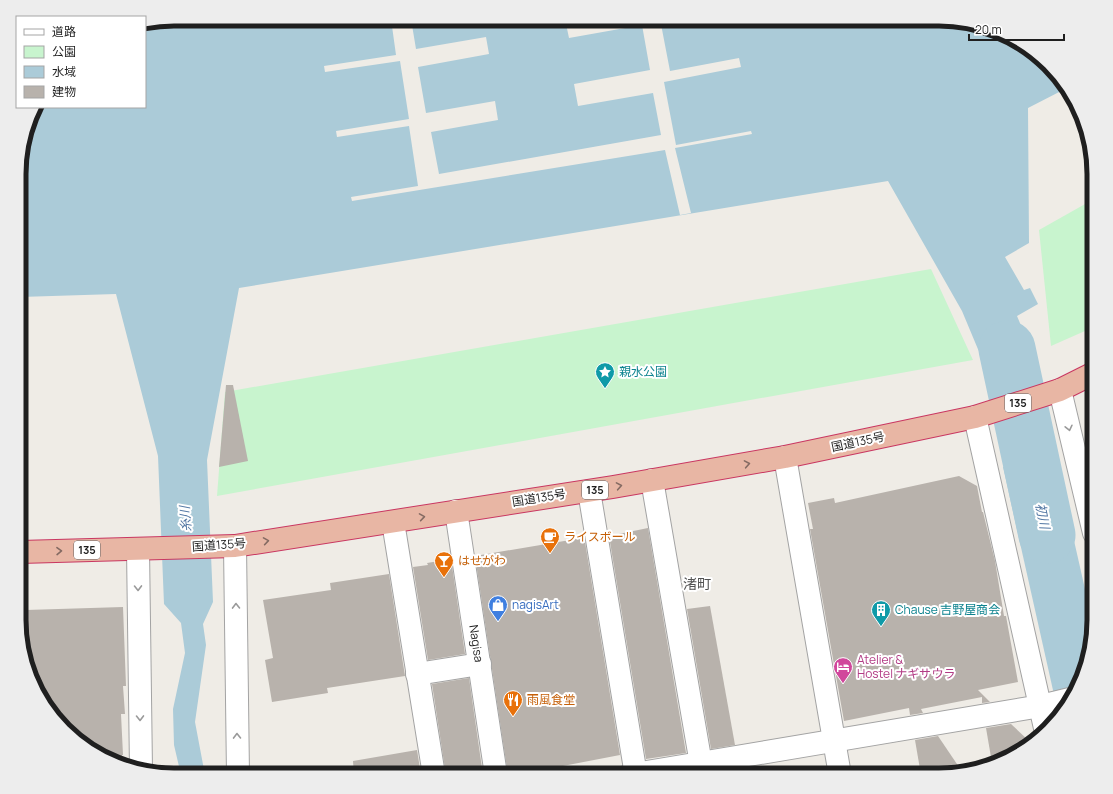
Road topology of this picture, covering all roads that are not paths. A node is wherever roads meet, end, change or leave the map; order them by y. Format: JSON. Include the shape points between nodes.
{"nodes":[{"id":1,"x":1087,"y":376,"type":"edge"},
{"id":2,"x":1060,"y":390,"type":"junction"},
{"id":3,"x":975,"y":417,"type":"junction"},
{"id":4,"x":784,"y":457,"type":"junction"},
{"id":5,"x":652,"y":480,"type":"junction"},
{"id":6,"x":589,"y":491,"type":"junction"},
{"id":7,"x":1087,"y":504,"type":"edge"},
{"id":8,"x":456,"y":511,"type":"junction"},
{"id":9,"x":392,"y":522,"type":"junction"},
{"id":10,"x":235,"y":546,"type":"junction"},
{"id":11,"x":146,"y":549,"type":"junction"},
{"id":12,"x":26,"y":552,"type":"edge"},
{"id":13,"x":480,"y":664,"type":"junction"},
{"id":14,"x":417,"y":674,"type":"junction"},
{"id":15,"x":1063,"y":701,"type":"edge"},
{"id":16,"x":1041,"y":706,"type":"junction"},
{"id":17,"x":1044,"y":725,"type":"edge"},
{"id":18,"x":834,"y":740,"type":"junction"},
{"id":19,"x":141,"y":764,"type":"edge"},
{"id":20,"x":701,"y":764,"type":"junction"},
{"id":21,"x":238,"y":768,"type":"edge"},
{"id":22,"x":433,"y":768,"type":"edge"},
{"id":23,"x":495,"y":768,"type":"edge"},
{"id":24,"x":633,"y":768,"type":"edge"},
{"id":25,"x":677,"y":768,"type":"edge"},
{"id":26,"x":839,"y":768,"type":"edge"}],
"edges":[{"from":1,"to":2,"type":"highway","name":"国道135号","number":"135"},
{"from":2,"to":3,"type":"highway","name":"国道135号","number":"135"},
{"from":2,"to":7,"type":"street","one_way":true},
{"from":3,"to":4,"type":"highway","name":"国道135号","number":"135"},
{"from":3,"to":16,"type":"street"},
{"from":5,"to":4,"type":"highway","name":"国道135号","number":"135","one_way":true},
{"from":4,"to":18,"type":"street"},
{"from":6,"to":5,"type":"highway","name":"国道135号","number":"135","one_way":true},
{"from":5,"to":20,"type":"street"},
{"from":6,"to":8,"type":"highway","name":"国道135号","number":"135"},
{"from":6,"to":24,"type":"street"},
{"from":9,"to":8,"type":"highway","name":"国道135号","number":"135","one_way":true},
{"from":8,"to":13,"type":"street","name":"Nagisa"},
{"from":10,"to":9,"type":"highway","name":"国道135号","number":"135","one_way":true},
{"from":9,"to":14,"type":"street"},
{"from":10,"to":11,"type":"highway","name":"国道135号","number":"135"},
{"from":21,"to":10,"type":"street","one_way":true},
{"from":12,"to":11,"type":"highway","name":"国道135号","number":"135","one_way":true},
{"from":11,"to":19,"type":"street","one_way":true},
{"from":13,"to":14,"type":"street"},
{"from":13,"to":23,"type":"street","name":"Nagisa"},
{"from":14,"to":22,"type":"street"},
{"from":15,"to":16,"type":"street"},
{"from":16,"to":17,"type":"street"},
{"from":16,"to":18,"type":"street"},
{"from":18,"to":20,"type":"street"},
{"from":18,"to":26,"type":"street"},
{"from":20,"to":25,"type":"street"}]}
